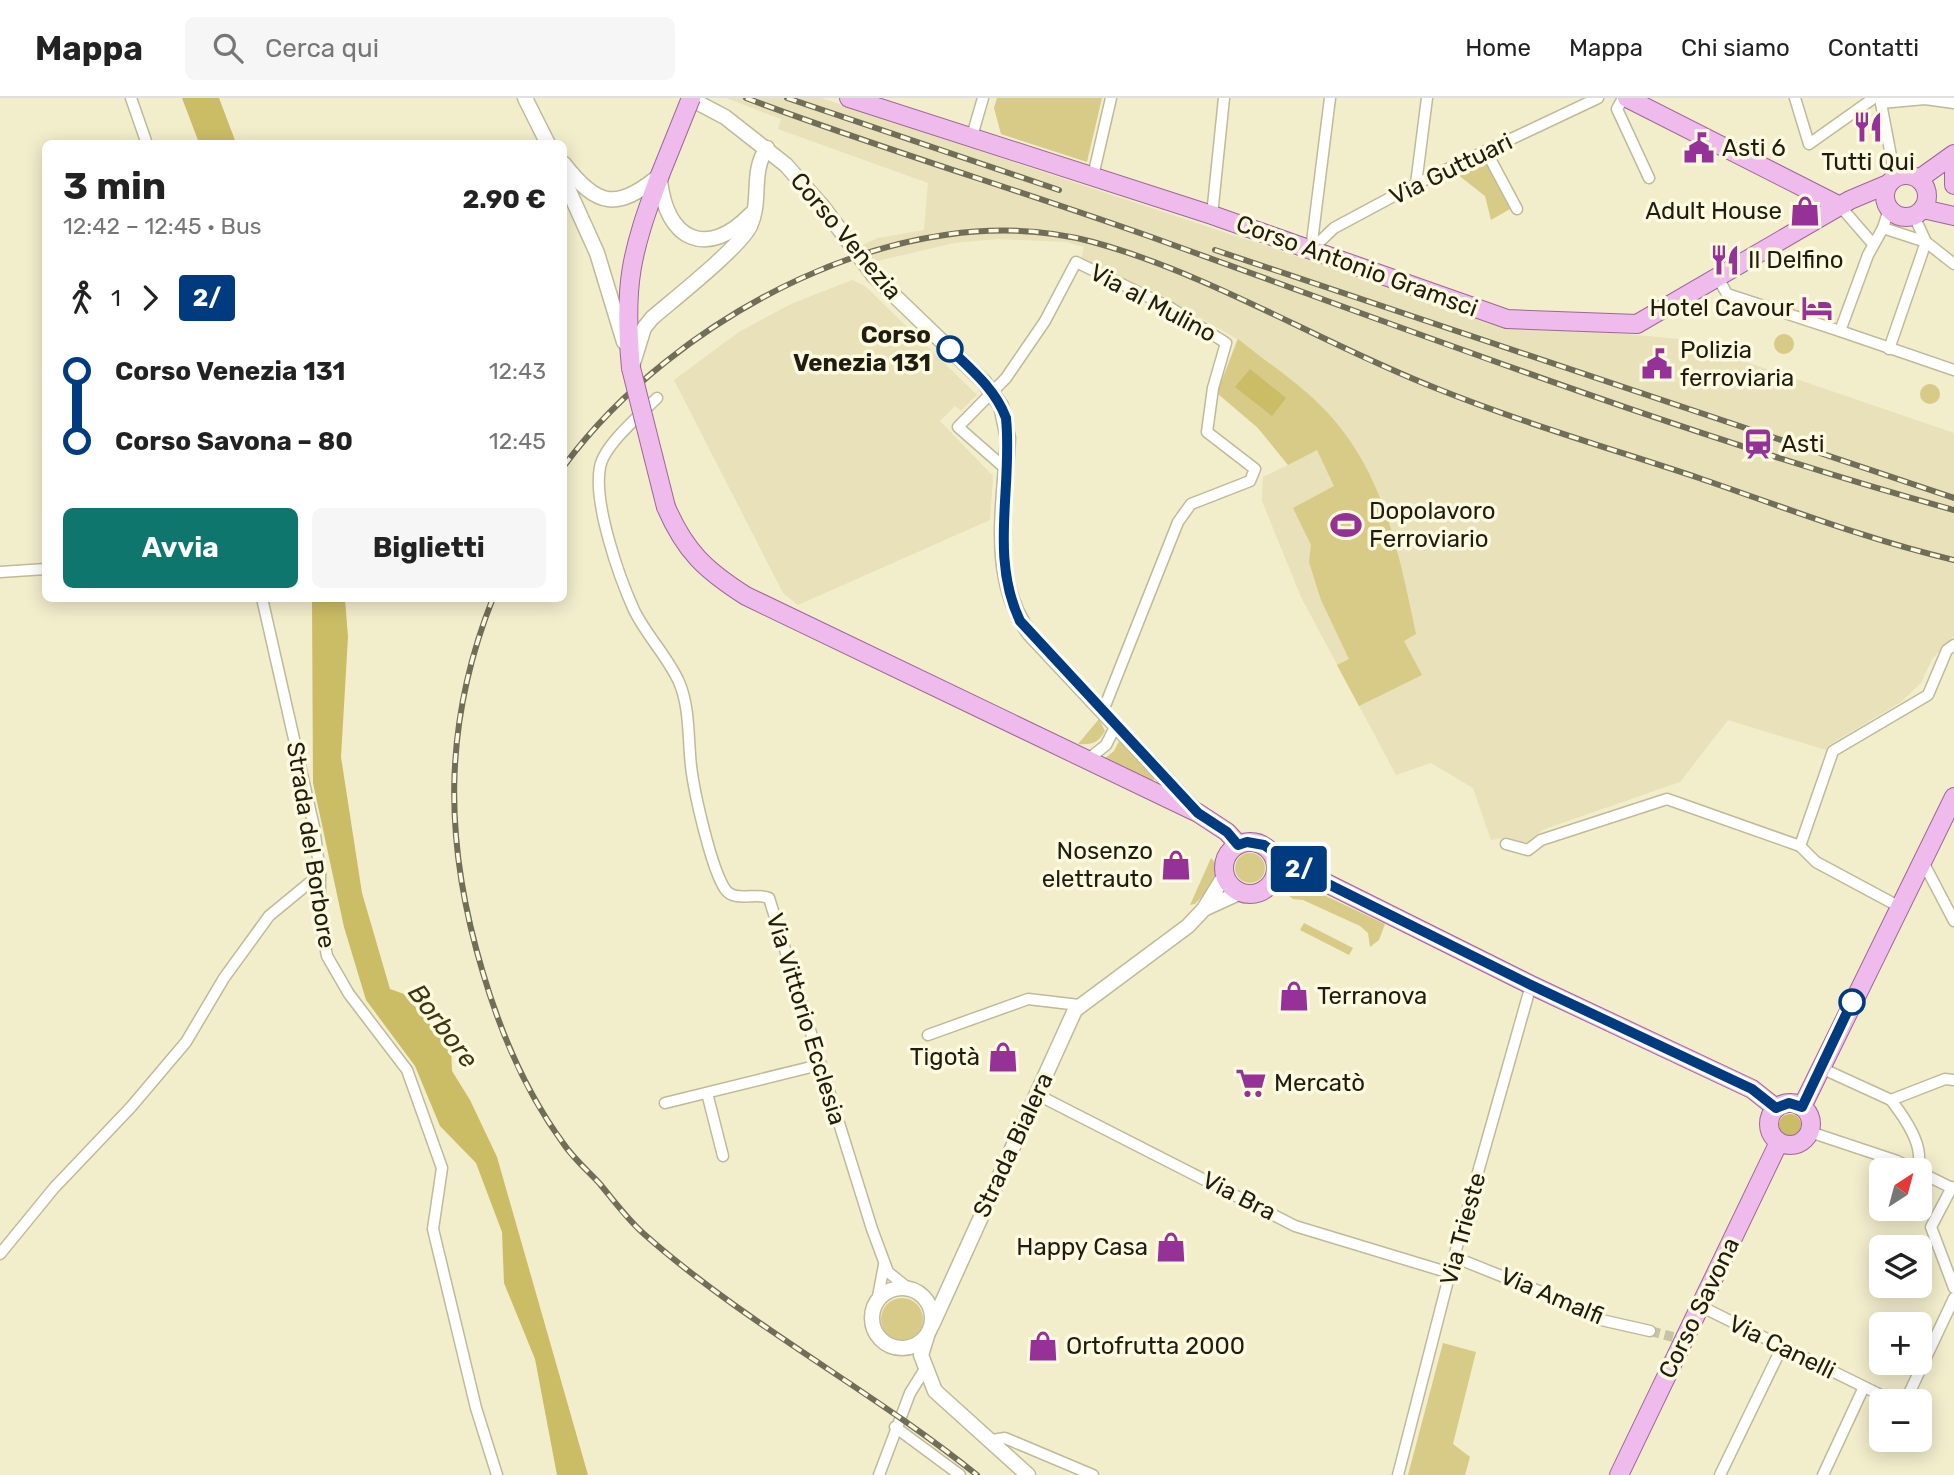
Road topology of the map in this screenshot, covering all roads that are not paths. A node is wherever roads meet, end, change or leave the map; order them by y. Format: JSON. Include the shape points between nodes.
{"nodes":[{"id":1,"x":131,"y":98,"type":"edge"},
{"id":2,"x":525,"y":98,"type":"edge"},
{"id":3,"x":690,"y":98,"type":"edge"},
{"id":4,"x":849,"y":98,"type":"edge"},
{"id":5,"x":983,"y":98,"type":"edge"},
{"id":6,"x":1111,"y":98,"type":"edge"},
{"id":7,"x":1224,"y":98,"type":"edge"},
{"id":8,"x":1330,"y":98,"type":"edge"},
{"id":9,"x":1427,"y":98,"type":"edge"},
{"id":10,"x":1598,"y":98,"type":"edge"},
{"id":11,"x":1625,"y":98,"type":"edge"},
{"id":12,"x":1795,"y":98,"type":"edge"},
{"id":13,"x":1879,"y":100,"type":"edge"},
{"id":14,"x":1954,"y":103,"type":"edge"},
{"id":15,"x":972,"y":135,"type":"junction"},
{"id":16,"x":146,"y":140,"type":"edge"},
{"id":17,"x":546,"y":140,"type":"edge"},
{"id":18,"x":766,"y":148,"type":"junction"},
{"id":19,"x":1486,"y":151,"type":"junction"},
{"id":20,"x":1954,"y":154,"type":"edge"},
{"id":21,"x":567,"y":167,"type":"edge"},
{"id":22,"x":1954,"y":172,"type":"edge"},
{"id":23,"x":660,"y":175,"type":"junction"},
{"id":24,"x":1093,"y":176,"type":"junction"},
{"id":25,"x":1649,"y":178,"type":"dead end"},
{"id":26,"x":1919,"y":179,"type":"junction"},
{"id":27,"x":1892,"y":180,"type":"junction"},
{"id":28,"x":1416,"y":184,"type":"junction"},
{"id":29,"x":1954,"y":185,"type":"edge"},
{"id":30,"x":567,"y":187,"type":"edge"},
{"id":31,"x":1845,"y":203,"type":"junction"},
{"id":32,"x":1887,"y":206,"type":"junction"},
{"id":33,"x":1517,"y":209,"type":"dead end"},
{"id":34,"x":754,"y":211,"type":"junction"},
{"id":35,"x":1918,"y":212,"type":"junction"},
{"id":36,"x":1212,"y":215,"type":"junction"},
{"id":37,"x":1954,"y":216,"type":"edge"},
{"id":38,"x":1883,"y":229,"type":"junction"},
{"id":39,"x":1926,"y":242,"type":"junction"},
{"id":40,"x":1873,"y":244,"type":"junction"},
{"id":41,"x":1311,"y":250,"type":"junction"},
{"id":42,"x":1954,"y":264,"type":"edge"},
{"id":43,"x":1718,"y":278,"type":"junction"},
{"id":44,"x":1840,"y":331,"type":"junction"},
{"id":45,"x":1889,"y":348,"type":"junction"},
{"id":46,"x":631,"y":368,"type":"junction"},
{"id":47,"x":1954,"y":370,"type":"edge"},
{"id":48,"x":992,"y":392,"type":"junction"},
{"id":49,"x":657,"y":398,"type":"dead end"},
{"id":50,"x":1006,"y":469,"type":"junction"},
{"id":51,"x":42,"y":569,"type":"edge"},
{"id":52,"x":0,"y":572,"type":"edge"},
{"id":53,"x":263,"y":602,"type":"edge"},
{"id":54,"x":1954,"y":645,"type":"edge"},
{"id":55,"x":1103,"y":711,"type":"junction"},
{"id":56,"x":1116,"y":725,"type":"junction"},
{"id":57,"x":1087,"y":760,"type":"junction"},
{"id":58,"x":1954,"y":797,"type":"edge"},
{"id":59,"x":1198,"y":813,"type":"junction"},
{"id":60,"x":1506,"y":844,"type":"dead end"},
{"id":61,"x":1238,"y":845,"type":"junction"},
{"id":62,"x":1800,"y":846,"type":"junction"},
{"id":63,"x":1271,"y":851,"type":"junction"},
{"id":64,"x":1922,"y":860,"type":"junction"},
{"id":65,"x":1300,"y":870,"type":"junction"},
{"id":66,"x":320,"y":874,"type":"junction"},
{"id":67,"x":1225,"y":875,"type":"junction"},
{"id":68,"x":1276,"y":876,"type":"junction"},
{"id":69,"x":1241,"y":892,"type":"junction"},
{"id":70,"x":1898,"y":906,"type":"junction"},
{"id":71,"x":1204,"y":909,"type":"junction"},
{"id":72,"x":1954,"y":921,"type":"edge"},
{"id":73,"x":1531,"y":985,"type":"junction"},
{"id":74,"x":1079,"y":1005,"type":"junction"},
{"id":75,"x":928,"y":1035,"type":"dead end"},
{"id":76,"x":819,"y":1065,"type":"junction"},
{"id":77,"x":1821,"y":1068,"type":"junction"},
{"id":78,"x":1954,"y":1080,"type":"edge"},
{"id":79,"x":707,"y":1093,"type":"junction"},
{"id":80,"x":1037,"y":1094,"type":"junction"},
{"id":81,"x":1891,"y":1100,"type":"junction"},
{"id":82,"x":665,"y":1103,"type":"dead end"},
{"id":83,"x":1802,"y":1107,"type":"junction"},
{"id":84,"x":1776,"y":1108,"type":"junction"},
{"id":85,"x":1810,"y":1132,"type":"junction"},
{"id":86,"x":1779,"y":1142,"type":"junction"},
{"id":87,"x":723,"y":1156,"type":"dead end"},
{"id":88,"x":1885,"y":1158,"type":"edge"},
{"id":89,"x":1920,"y":1158,"type":"edge"},
{"id":90,"x":1932,"y":1177,"type":"edge"},
{"id":91,"x":1953,"y":1188,"type":"edge"},
{"id":92,"x":0,"y":1254,"type":"edge"},
{"id":93,"x":1454,"y":1257,"type":"junction"},
{"id":94,"x":884,"y":1262,"type":"junction"},
{"id":95,"x":1450,"y":1273,"type":"junction"},
{"id":96,"x":948,"y":1285,"type":"junction"},
{"id":97,"x":1954,"y":1288,"type":"edge"},
{"id":98,"x":913,"y":1291,"type":"junction"},
{"id":99,"x":1954,"y":1298,"type":"edge"},
{"id":100,"x":877,"y":1302,"type":"junction"},
{"id":101,"x":1700,"y":1306,"type":"junction"},
{"id":102,"x":930,"y":1330,"type":"junction"},
{"id":103,"x":1650,"y":1331,"type":"tunnel mouth"},
{"id":104,"x":891,"y":1346,"type":"junction"},
{"id":105,"x":1782,"y":1347,"type":"junction"},
{"id":106,"x":924,"y":1368,"type":"junction"},
{"id":107,"x":1863,"y":1389,"type":"junction"},
{"id":108,"x":1911,"y":1389,"type":"edge"},
{"id":109,"x":1869,"y":1391,"type":"edge"},
{"id":110,"x":895,"y":1427,"type":"junction"},
{"id":111,"x":992,"y":1440,"type":"junction"},
{"id":112,"x":497,"y":1475,"type":"edge"},
{"id":113,"x":878,"y":1475,"type":"edge"},
{"id":114,"x":960,"y":1475,"type":"edge"},
{"id":115,"x":1028,"y":1475,"type":"edge"},
{"id":116,"x":1093,"y":1475,"type":"edge"},
{"id":117,"x":1398,"y":1475,"type":"edge"},
{"id":118,"x":1619,"y":1475,"type":"edge"},
{"id":119,"x":1720,"y":1475,"type":"edge"},
{"id":120,"x":1823,"y":1475,"type":"edge"}],
"edges":[{"from":1,"to":16,"type":"street"},
{"from":2,"to":17,"type":"street"},
{"from":3,"to":18,"type":"street","name":"Corso Venezia"},
{"from":3,"to":23,"type":"main road","name":"Corso Venezia","bridge":true},
{"from":4,"to":15,"type":"main road","name":"Corso Antonio Gramsci"},
{"from":5,"to":15,"type":"street"},
{"from":6,"to":24,"type":"street"},
{"from":7,"to":36,"type":"street"},
{"from":8,"to":41,"type":"street"},
{"from":9,"to":28,"type":"street"},
{"from":10,"to":19,"type":"street","name":"Via Guttuari"},
{"from":11,"to":25,"type":"street","via":[[1617,109]]},
{"from":11,"to":31,"type":"main road"},
{"from":12,"to":13,"type":"street","via":[[1809,144]]},
{"from":13,"to":14,"type":"street"},
{"from":13,"to":27,"type":"street"},
{"from":15,"to":24,"type":"main road","name":"Corso Antonio Gramsci"},
{"from":18,"to":34,"type":"street","via":[[757,165]]},
{"from":18,"to":48,"type":"street","name":"Corso Venezia","via":[[823,207],[874,276]]},
{"from":19,"to":28,"type":"street","name":"Via Guttuari"},
{"from":19,"to":33,"type":"street"},
{"from":20,"to":26,"type":"main road"},
{"from":21,"to":23,"type":"street","via":[[590,193],[613,201],[638,193]]},
{"from":22,"to":29,"type":"main road"},
{"from":23,"to":34,"type":"street","via":[[666,212],[685,233],[699,239],[729,234]]},
{"from":23,"to":46,"type":"main road","name":"Corso Venezia","via":[[638,234],[628,278]]},
{"from":24,"to":36,"type":"main road","name":"Corso Antonio Gramsci"},
{"from":26,"to":27,"type":"main road","via":[[1908,175]]},
{"from":26,"to":35,"type":"main road","via":[[1926,190]]},
{"from":27,"to":31,"type":"main road","name":"Corso Antonio Gramsci"},
{"from":27,"to":32,"type":"main road"},
{"from":28,"to":41,"type":"street","name":"Via Guttuari","via":[[1334,228]]},
{"from":30,"to":46,"type":"street","via":[[597,253]]},
{"from":31,"to":32,"type":"main road"},
{"from":31,"to":40,"type":"street"},
{"from":31,"to":43,"type":"main road","name":"Corso Antonio Gramsci"},
{"from":32,"to":35,"type":"main road","via":[[1900,217]]},
{"from":32,"to":38,"type":"street"},
{"from":34,"to":46,"type":"street","via":[[744,234],[644,328]]},
{"from":35,"to":37,"type":"main road"},
{"from":35,"to":39,"type":"street"},
{"from":36,"to":41,"type":"main road","name":"Corso Antonio Gramsci"},
{"from":38,"to":39,"type":"street"},
{"from":38,"to":40,"type":"street"},
{"from":39,"to":42,"type":"street"},
{"from":39,"to":45,"type":"street"},
{"from":40,"to":44,"type":"street"},
{"from":41,"to":43,"type":"main road","name":"Corso Antonio Gramsci","via":[[1507,319],[1637,324]]},
{"from":43,"to":44,"type":"street","via":[[1727,294]]},
{"from":44,"to":45,"type":"street"},
{"from":45,"to":47,"type":"street"},
{"from":46,"to":57,"type":"main road","name":"Corso Venezia","bridge":true,"via":[[666,507],[679,536],[718,578],[746,596]]},
{"from":48,"to":50,"type":"street","name":"Corso Venezia","via":[[1006,418]]},
{"from":48,"to":50,"type":"street","name":"Via al Mulino","via":[[958,427]]},
{"from":48,"to":55,"type":"street","name":"Via al Mulino","via":[[1045,321],[1076,262],[1168,307],[1226,343],[1213,388],[1208,432],[1255,469],[1250,481],[1191,504],[1178,522]]},
{"from":49,"to":76,"type":"street","name":"Via Vittorio Ecclesia","via":[[621,433],[600,465],[599,496],[635,610],[679,683],[692,770],[725,890],[732,895],[769,898]]},
{"from":50,"to":55,"type":"street","name":"Corso Venezia","via":[[1002,563],[1010,600],[1030,634]]},
{"from":51,"to":52,"type":"street"},
{"from":53,"to":66,"type":"street","name":"Strada del Borbore","via":[[291,718]]},
{"from":54,"to":62,"type":"street","via":[[1947,650],[1928,695],[1833,751]]},
{"from":55,"to":56,"type":"street","name":"Corso Venezia"},
{"from":56,"to":57,"type":"street","via":[[1106,745]]},
{"from":56,"to":59,"type":"street","name":"Corso Venezia"},
{"from":57,"to":59,"type":"main road","name":"Corso Venezia"},
{"from":58,"to":64,"type":"main road"},
{"from":59,"to":61,"type":"main road","name":"Corso Venezia"},
{"from":60,"to":62,"type":"street","via":[[1528,850],[1541,841],[1668,799]]},
{"from":61,"to":63,"type":"main road","via":[[1256,842]]},
{"from":61,"to":67,"type":"main road","via":[[1226,857]]},
{"from":62,"to":70,"type":"street","via":[[1816,862]]},
{"from":63,"to":65,"type":"main road"},
{"from":63,"to":68,"type":"main road"},
{"from":64,"to":70,"type":"main road"},
{"from":64,"to":72,"type":"street"},
{"from":65,"to":68,"type":"main road"},
{"from":65,"to":73,"type":"main road"},
{"from":66,"to":92,"type":"street","via":[[270,916],[224,978],[186,1042]]},
{"from":66,"to":112,"type":"street","name":"Strada del Borbore","via":[[320,918],[327,956],[349,994],[407,1070],[442,1168],[433,1229]]},
{"from":67,"to":69,"type":"main road"},
{"from":67,"to":71,"type":"street","name":"Strada Bialera"},
{"from":68,"to":69,"type":"main road","via":[[1263,891]]},
{"from":69,"to":71,"type":"street","name":"Strada Bialera"},
{"from":70,"to":77,"type":"main road"},
{"from":71,"to":74,"type":"street","name":"Strada Bialera","via":[[1175,937]]},
{"from":73,"to":84,"type":"main road","via":[[1752,1089]]},
{"from":73,"to":93,"type":"street","name":"Via Trieste"},
{"from":74,"to":75,"type":"street","via":[[1028,999]]},
{"from":74,"to":80,"type":"street","name":"Strada Bialera"},
{"from":76,"to":79,"type":"street"},
{"from":76,"to":94,"type":"street","name":"Via Vittorio Ecclesia"},
{"from":77,"to":81,"type":"street"},
{"from":77,"to":83,"type":"main road"},
{"from":78,"to":81,"type":"street","via":[[1945,1079]]},
{"from":79,"to":82,"type":"street"},
{"from":79,"to":87,"type":"street"},
{"from":80,"to":95,"type":"street","name":"Via Bra","via":[[1295,1226]]},
{"from":80,"to":96,"type":"street","name":"Strada Bialera"},
{"from":81,"to":89,"type":"street","via":[[1906,1120]]},
{"from":83,"to":84,"type":"main road","via":[[1789,1103]]},
{"from":83,"to":85,"type":"main road","via":[[1810,1118]]},
{"from":84,"to":86,"type":"main road","via":[[1769,1126]]},
{"from":85,"to":86,"type":"main road","via":[[1797,1144]]},
{"from":85,"to":88,"type":"street"},
{"from":86,"to":101,"type":"main road","name":"Corso Savona"},
{"from":90,"to":91,"type":"street"},
{"from":91,"to":97,"type":"street","via":[[1931,1227]]},
{"from":93,"to":95,"type":"street","name":"Via Trieste"},
{"from":93,"to":103,"type":"street","name":"Via Amalfi","via":[[1597,1319]]},
{"from":94,"to":98,"type":"street","name":"Via Vittorio Ecclesia","via":[[894,1279]]},
{"from":94,"to":100,"type":"street","name":"Via Vittorio Ecclesia"},
{"from":95,"to":117,"type":"street","name":"Via Trieste"},
{"from":96,"to":98,"type":"street","via":[[934,1292]]},
{"from":96,"to":102,"type":"street","name":"Strada Bialera"},
{"from":98,"to":100,"type":"street","via":[[894,1289]]},
{"from":98,"to":102,"type":"street","via":[[928,1303]]},
{"from":99,"to":108,"type":"street"},
{"from":100,"to":104,"type":"street","via":[[874,1328]]},
{"from":101,"to":105,"type":"street","name":"Via Canelli"},
{"from":101,"to":118,"type":"main road","name":"Corso Savona","via":[[1678,1339]]},
{"from":102,"to":104,"type":"street","via":[[915,1346]]},
{"from":102,"to":106,"type":"street","via":[[921,1349]]},
{"from":104,"to":106,"type":"street","via":[[914,1356]]},
{"from":105,"to":107,"type":"street","name":"Via Canelli"},
{"from":105,"to":119,"type":"street"},
{"from":106,"to":110,"type":"street"},
{"from":106,"to":111,"type":"street","via":[[943,1401]]},
{"from":107,"to":109,"type":"street","name":"Via Canelli"},
{"from":107,"to":120,"type":"street"},
{"from":110,"to":113,"type":"street"},
{"from":110,"to":114,"type":"street"},
{"from":111,"to":115,"type":"street"},
{"from":111,"to":116,"type":"street","via":[[1005,1438]]}]}
